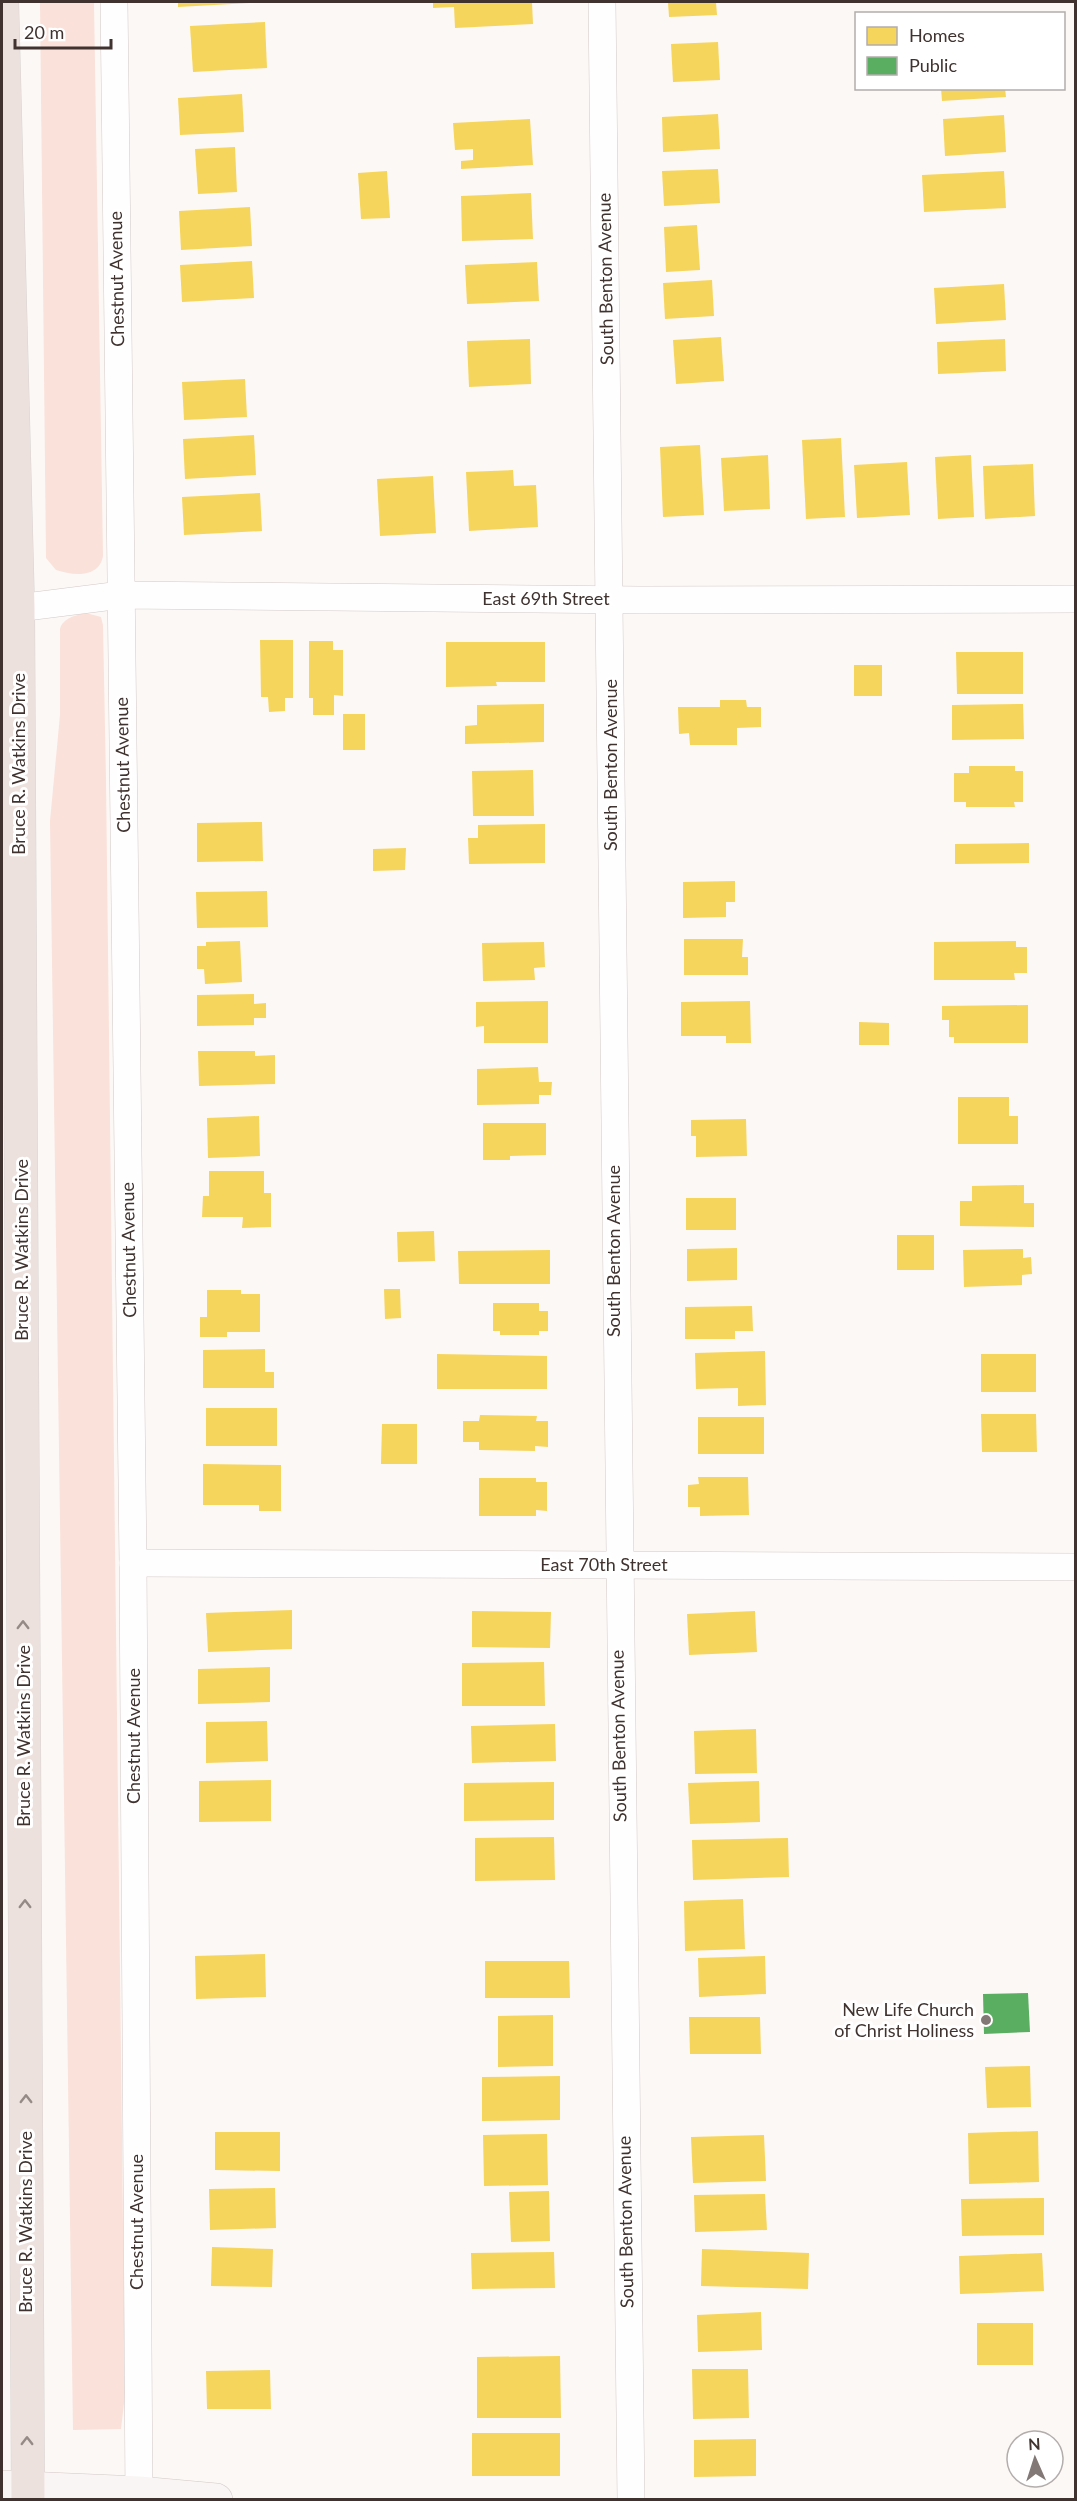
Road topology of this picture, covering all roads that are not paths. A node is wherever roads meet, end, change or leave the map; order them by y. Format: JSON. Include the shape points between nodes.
{"nodes":[{"id":1,"x":2,"y":2,"type":"edge"},
{"id":2,"x":114,"y":2,"type":"edge"},
{"id":3,"x":602,"y":2,"type":"edge"},
{"id":4,"x":121,"y":595,"type":"junction"},
{"id":5,"x":609,"y":599,"type":"junction"},
{"id":6,"x":1076,"y":599,"type":"edge"},
{"id":7,"x":18,"y":608,"type":"junction"},
{"id":8,"x":133,"y":1563,"type":"junction"},
{"id":9,"x":617,"y":1565,"type":"junction"},
{"id":10,"x":1076,"y":1567,"type":"edge"},
{"id":11,"x":19,"y":2491,"type":"edge"},
{"id":12,"x":139,"y":2496,"type":"edge"},
{"id":13,"x":216,"y":2499,"type":"edge"},
{"id":14,"x":631,"y":2499,"type":"edge"}],
"edges":[{"from":1,"to":7,"type":"highway","name":"Bruce R. Watkins Drive"},
{"from":2,"to":4,"type":"street","name":"Chestnut Avenue"},
{"from":3,"to":5,"type":"street","name":"South Benton Avenue"},
{"from":4,"to":5,"type":"street","name":"East 69th Street"},
{"from":4,"to":7,"type":"street","name":"East 69th Street"},
{"from":4,"to":8,"type":"street","name":"Chestnut Avenue"},
{"from":5,"to":6,"type":"street","name":"East 69th Street"},
{"from":5,"to":9,"type":"street","name":"South Benton Avenue"},
{"from":11,"to":7,"type":"highway","name":"Bruce R. Watkins Drive","one_way":true},
{"from":8,"to":9,"type":"street","name":"East 70th Street"},
{"from":8,"to":12,"type":"street","name":"Chestnut Avenue"},
{"from":9,"to":10,"type":"street","name":"East 70th Street"},
{"from":9,"to":14,"type":"street","name":"South Benton Avenue"},
{"from":11,"to":12,"type":"main road"},
{"from":12,"to":13,"type":"main road"}]}
